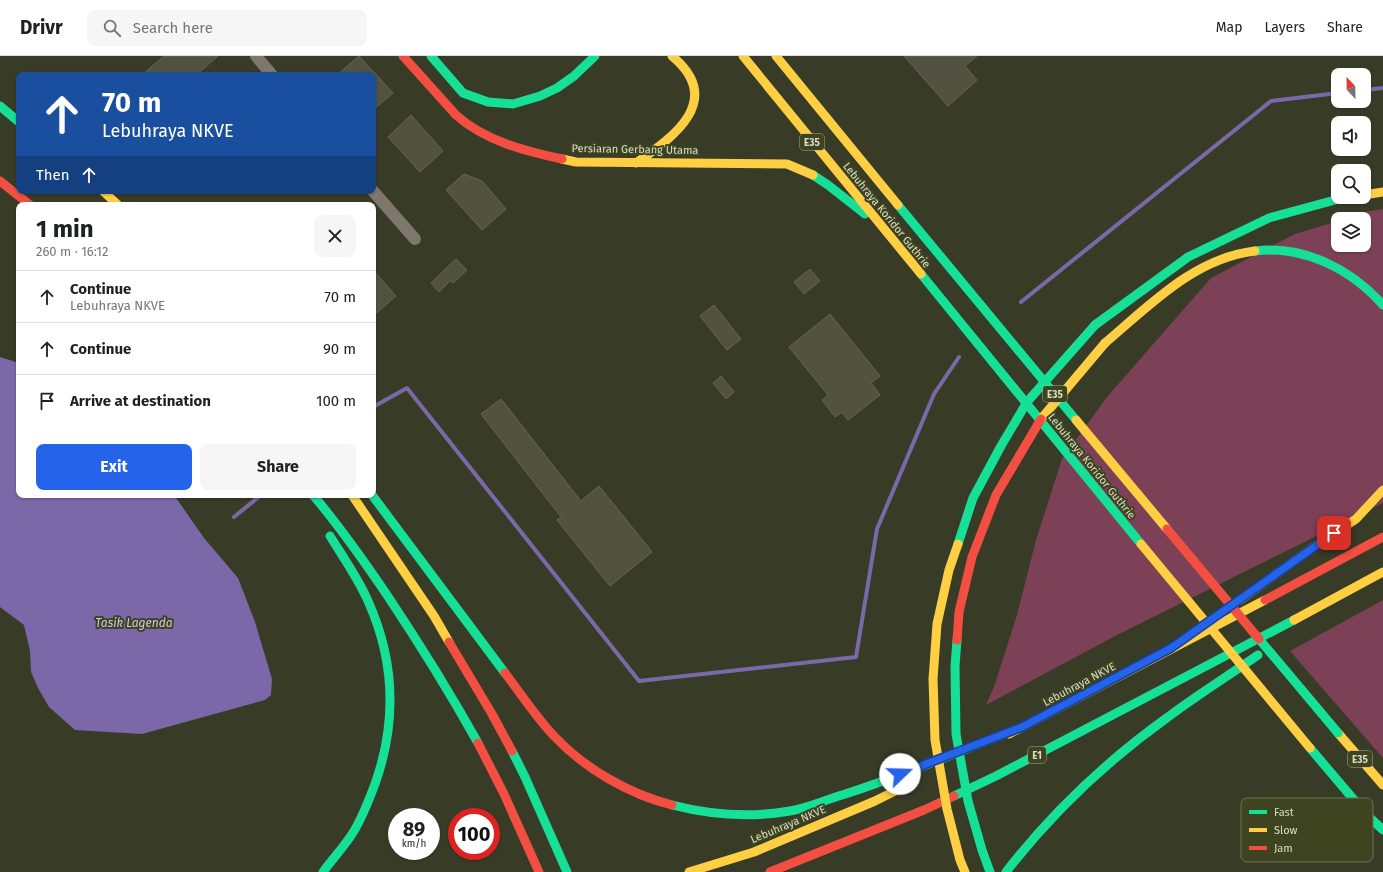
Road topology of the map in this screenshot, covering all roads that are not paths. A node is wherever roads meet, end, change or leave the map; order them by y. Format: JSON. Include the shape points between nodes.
{"nodes":[{"id":1,"x":256,"y":56,"type":"edge"},
{"id":2,"x":403,"y":56,"type":"edge"},
{"id":3,"x":431,"y":56,"type":"edge"},
{"id":4,"x":595,"y":56,"type":"edge"},
{"id":5,"x":672,"y":56,"type":"edge"},
{"id":6,"x":743,"y":56,"type":"edge"},
{"id":7,"x":776,"y":56,"type":"edge"},
{"id":8,"x":269,"y":72,"type":"edge"},
{"id":9,"x":0,"y":106,"type":"edge"},
{"id":10,"x":16,"y":119,"type":"edge"},
{"id":11,"x":636,"y":163,"type":"junction"},
{"id":12,"x":0,"y":181,"type":"edge"},
{"id":13,"x":1383,"y":192,"type":"edge"},
{"id":14,"x":376,"y":193,"type":"edge"},
{"id":15,"x":16,"y":194,"type":"edge"},
{"id":16,"x":16,"y":194,"type":"edge"},
{"id":17,"x":106,"y":194,"type":"edge"},
{"id":18,"x":1371,"y":194,"type":"edge"},
{"id":19,"x":1331,"y":201,"type":"edge"},
{"id":20,"x":26,"y":202,"type":"edge"},
{"id":21,"x":115,"y":202,"type":"edge"},
{"id":22,"x":882,"y":228,"type":"junction"},
{"id":23,"x":415,"y":238,"type":"dead end"},
{"id":24,"x":1383,"y":305,"type":"edge"},
{"id":25,"x":1383,"y":490,"type":"edge"},
{"id":26,"x":316,"y":498,"type":"edge"},
{"id":27,"x":317,"y":498,"type":"edge"},
{"id":28,"x":354,"y":498,"type":"edge"},
{"id":29,"x":374,"y":498,"type":"edge"},
{"id":30,"x":1383,"y":537,"type":"edge"},
{"id":31,"x":1383,"y":572,"type":"edge"},
{"id":32,"x":1295,"y":620,"type":"junction"},
{"id":33,"x":1171,"y":648,"type":"junction"},
{"id":34,"x":1022,"y":727,"type":"junction"},
{"id":35,"x":931,"y":773,"type":"dead end"},
{"id":36,"x":910,"y":783,"type":"dead end"},
{"id":37,"x":1383,"y":785,"type":"edge"},
{"id":38,"x":1352,"y":798,"type":"edge"},
{"id":39,"x":1373,"y":821,"type":"edge"},
{"id":40,"x":1383,"y":830,"type":"edge"},
{"id":41,"x":323,"y":872,"type":"edge"},
{"id":42,"x":539,"y":872,"type":"edge"},
{"id":43,"x":566,"y":872,"type":"edge"},
{"id":44,"x":689,"y":872,"type":"edge"},
{"id":45,"x":770,"y":872,"type":"edge"},
{"id":46,"x":965,"y":872,"type":"edge"},
{"id":47,"x":990,"y":872,"type":"edge"},
{"id":48,"x":1006,"y":872,"type":"edge"}],
"edges":[{"from":1,"to":8,"type":"street"},
{"from":2,"to":11,"type":"main road","name":"Persiaran Gerbang Utama","via":[[464,123],[502,144],[576,162]]},
{"from":3,"to":4,"type":"main road","via":[[463,93],[488,102],[513,104],[557,88]]},
{"from":5,"to":11,"type":"main road","via":[[681,63],[689,75],[695,90],[695,102],[679,130]]},
{"from":6,"to":22,"type":"main road","name":"Lebuhraya Koridor Guthrie","number":"E35"},
{"from":7,"to":37,"type":"main road","name":"Lebuhraya Koridor Guthrie","number":"E35","bridge":true,"via":[[942,259]]},
{"from":9,"to":10,"type":"main road"},
{"from":11,"to":22,"type":"main road","name":"Persiaran Gerbang Utama","via":[[787,164],[800,167],[813,174]]},
{"from":12,"to":16,"type":"main road"},
{"from":13,"to":18,"type":"main road"},
{"from":14,"to":23,"type":"street"},
{"from":15,"to":20,"type":"main road"},
{"from":17,"to":21,"type":"main road"},
{"from":19,"to":46,"type":"main road","bridge":true,"via":[[1269,218],[1195,254],[1095,325],[1027,402],[973,498],[949,570],[937,624],[934,679],[934,740],[946,809]]},
{"from":22,"to":38,"type":"main road","name":"Lebuhraya Koridor Guthrie","number":"E35","bridge":true},
{"from":24,"to":47,"type":"main road","bridge":true,"via":[[1363,284],[1337,268],[1304,254],[1270,250],[1226,258],[1189,275],[1105,343],[1039,422],[996,496],[972,556],[959,612],[955,666],[956,734],[968,800]]},
{"from":25,"to":33,"type":"main road","via":[[1356,519]]},
{"from":26,"to":41,"type":"main road","via":[[325,526],[364,592],[382,640],[390,686],[389,728],[376,783],[356,827]]},
{"from":27,"to":42,"type":"main road","via":[[359,553],[444,685],[499,784]]},
{"from":28,"to":43,"type":"main road","via":[[434,616],[492,714],[525,777]]},
{"from":29,"to":34,"type":"main road","via":[[528,704],[555,736],[572,752],[610,779],[655,800],[712,814],[742,816],[790,811],[859,790]]},
{"from":30,"to":33,"type":"main road","name":"Lebuhraya NKVE"},
{"from":31,"to":32,"type":"main road","number":"E1"},
{"from":32,"to":45,"type":"main road","number":"E1","via":[[960,794]]},
{"from":32,"to":48,"type":"main road","via":[[1275,642],[1255,658],[1167,717],[1108,764],[1039,831]]},
{"from":33,"to":34,"type":"main road","name":"Lebuhraya NKVE"},
{"from":34,"to":35,"type":"main road","name":"Lebuhraya NKVE"},
{"from":36,"to":44,"type":"main road","name":"Lebuhraya NKVE","via":[[875,801],[754,852]]},
{"from":39,"to":40,"type":"main road","name":"Lebuhraya Koridor Guthrie","number":"E35","bridge":true}]}
